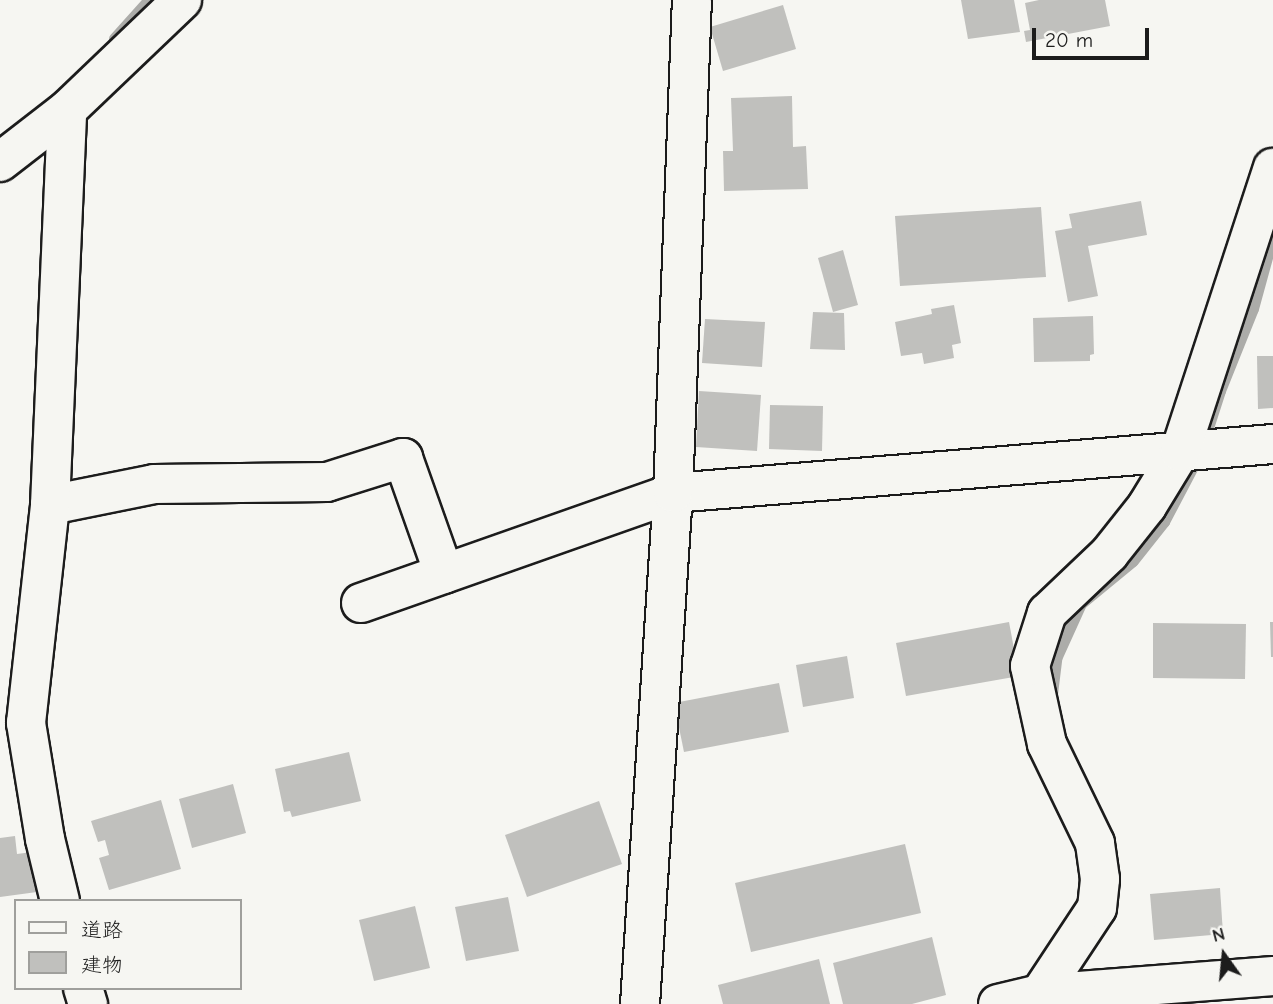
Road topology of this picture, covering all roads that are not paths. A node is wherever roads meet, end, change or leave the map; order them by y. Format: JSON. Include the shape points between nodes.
{"nodes":[{"id":1,"x":182,"y":0,"type":"edge"},
{"id":2,"x":695,"y":1,"type":"edge"},
{"id":3,"x":67,"y":110,"type":"junction"},
{"id":4,"x":0,"y":162,"type":"edge"},
{"id":5,"x":1273,"y":168,"type":"edge"},
{"id":6,"x":1273,"y":444,"type":"edge"},
{"id":7,"x":1180,"y":452,"type":"junction"},
{"id":8,"x":673,"y":493,"type":"junction"},
{"id":9,"x":50,"y":505,"type":"junction"},
{"id":10,"x":444,"y":574,"type":"junction"},
{"id":11,"x":361,"y":603,"type":"dead end"},
{"id":12,"x":60,"y":899,"type":"edge"},
{"id":13,"x":1273,"y":976,"type":"edge"},
{"id":14,"x":1038,"y":999,"type":"edge"},
{"id":15,"x":640,"y":1004,"type":"edge"},
{"id":16,"x":998,"y":1004,"type":"edge"}],
"edges":[{"from":1,"to":3,"type":"street"},
{"from":2,"to":8,"type":"street"},
{"from":3,"to":4,"type":"street"},
{"from":3,"to":9,"type":"street"},
{"from":5,"to":7,"type":"street"},
{"from":6,"to":7,"type":"street"},
{"from":7,"to":8,"type":"street"},
{"from":7,"to":14,"type":"street","via":[[1147,506],[1109,554],[1047,613],[1030,666],[1047,744],[1095,843],[1100,879],[1097,908]]},
{"from":8,"to":10,"type":"street"},
{"from":8,"to":15,"type":"street"},
{"from":9,"to":10,"type":"street","via":[[154,484],[327,482],[403,458]]},
{"from":9,"to":12,"type":"street","via":[[26,723]]},
{"from":10,"to":11,"type":"street"},
{"from":13,"to":14,"type":"street"},
{"from":14,"to":16,"type":"street"}]}
